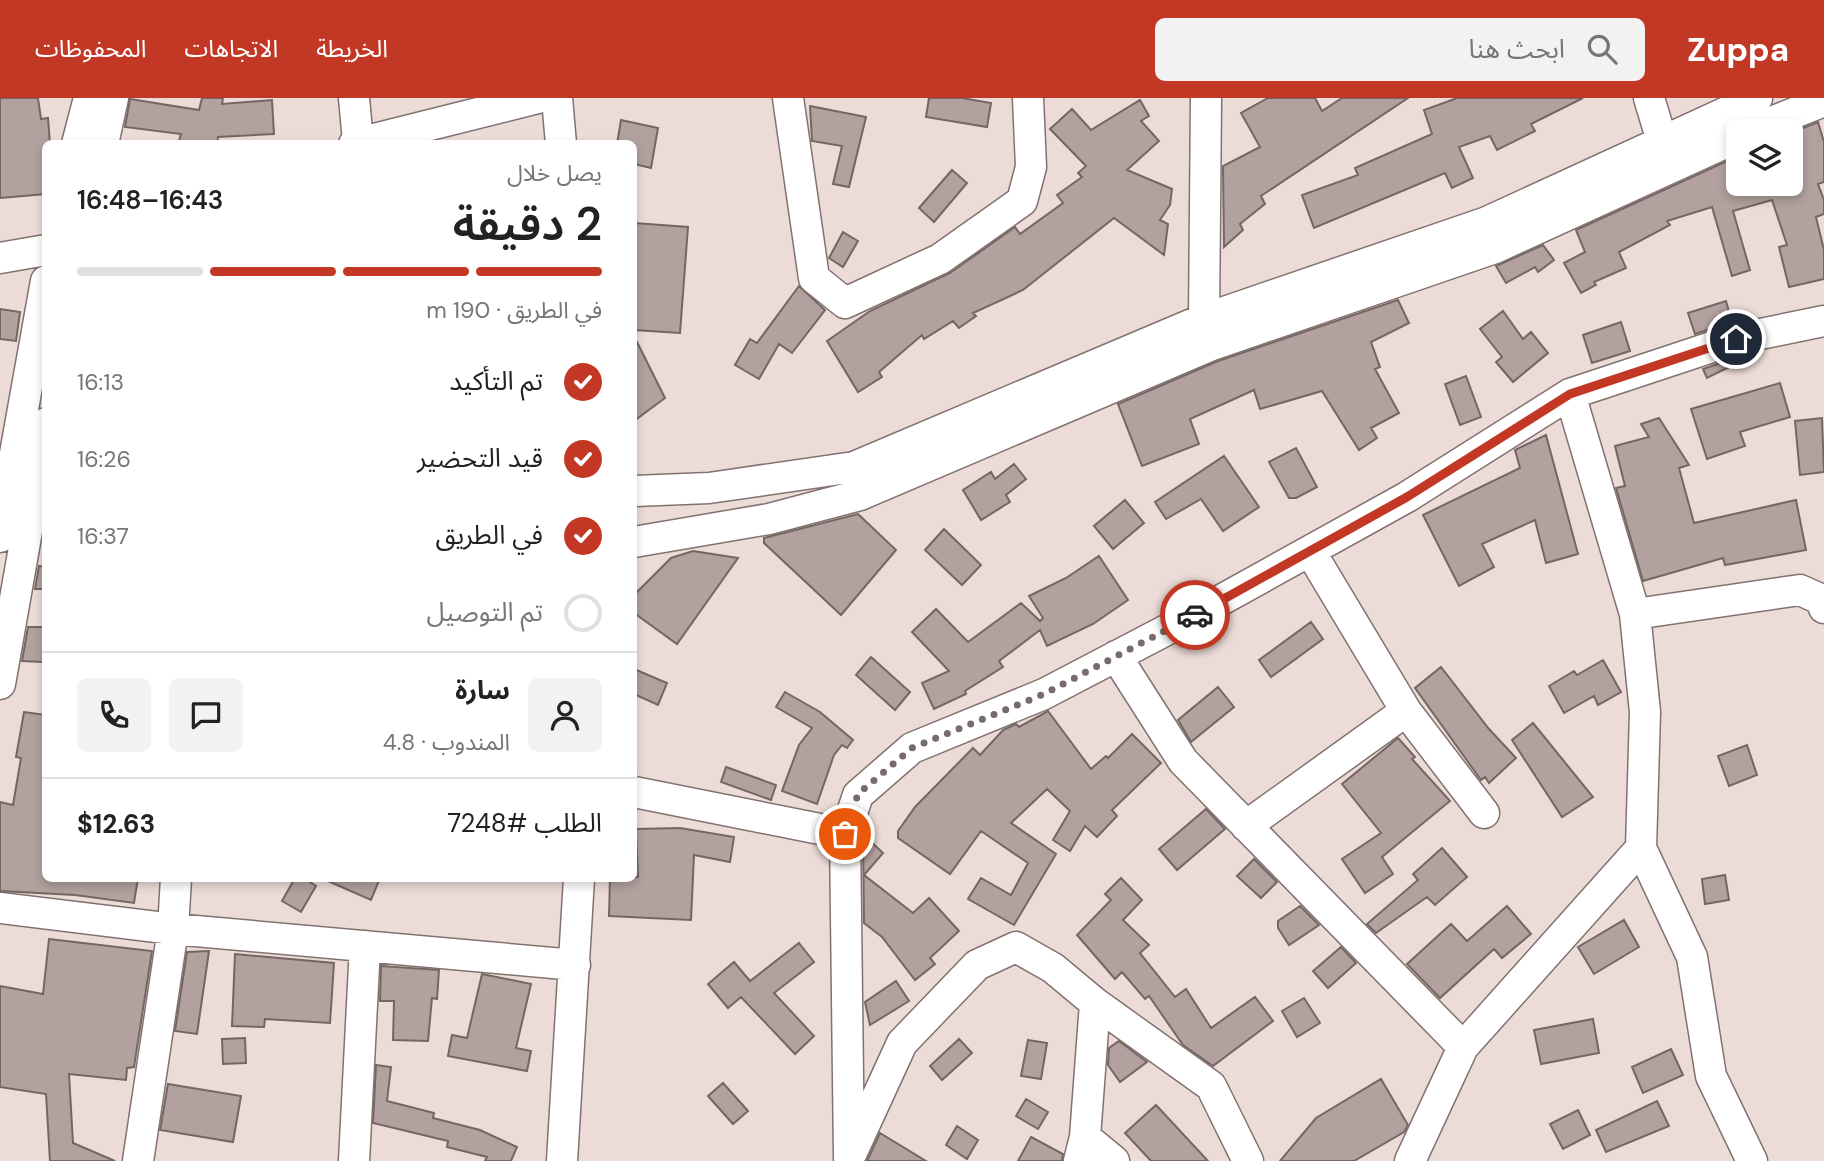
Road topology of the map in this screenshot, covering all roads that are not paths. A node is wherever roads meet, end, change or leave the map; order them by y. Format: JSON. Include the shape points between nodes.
{"nodes":[{"id":1,"x":89,"y":98,"type":"edge"},
{"id":2,"x":113,"y":98,"type":"edge"},
{"id":3,"x":354,"y":98,"type":"edge"},
{"id":4,"x":538,"y":98,"type":"edge"},
{"id":5,"x":557,"y":98,"type":"edge"},
{"id":6,"x":788,"y":98,"type":"edge"},
{"id":7,"x":1028,"y":98,"type":"edge"},
{"id":8,"x":1206,"y":98,"type":"edge"},
{"id":9,"x":1648,"y":98,"type":"edge"},
{"id":10,"x":1757,"y":98,"type":"edge"},
{"id":11,"x":1824,"y":101,"type":"edge"},
{"id":12,"x":1779,"y":119,"type":"edge"},
{"id":13,"x":78,"y":140,"type":"edge"},
{"id":14,"x":104,"y":140,"type":"edge"},
{"id":15,"x":356,"y":140,"type":"edge"},
{"id":16,"x":368,"y":140,"type":"edge"},
{"id":17,"x":562,"y":140,"type":"edge"},
{"id":18,"x":1662,"y":141,"type":"junction"},
{"id":19,"x":1726,"y":142,"type":"edge"},
{"id":20,"x":42,"y":251,"type":"edge"},
{"id":21,"x":0,"y":258,"type":"edge"},
{"id":22,"x":1824,"y":321,"type":"edge"},
{"id":23,"x":1208,"y":332,"type":"junction"},
{"id":24,"x":42,"y":354,"type":"edge"},
{"id":25,"x":1570,"y":394,"type":"junction"},
{"id":26,"x":38,"y":428,"type":"edge"},
{"id":27,"x":637,"y":491,"type":"edge"},
{"id":28,"x":0,"y":537,"type":"edge"},
{"id":29,"x":637,"y":541,"type":"edge"},
{"id":30,"x":1310,"y":551,"type":"junction"},
{"id":31,"x":1824,"y":608,"type":"edge"},
{"id":32,"x":1635,"y":614,"type":"junction"},
{"id":33,"x":1116,"y":656,"type":"junction"},
{"id":34,"x":0,"y":684,"type":"edge"},
{"id":35,"x":1406,"y":711,"type":"junction"},
{"id":36,"x":637,"y":793,"type":"edge"},
{"id":37,"x":1484,"y":813,"type":"dead end"},
{"id":38,"x":1247,"y":826,"type":"junction"},
{"id":39,"x":845,"y":834,"type":"junction"},
{"id":40,"x":1641,"y":848,"type":"junction"},
{"id":41,"x":176,"y":882,"type":"edge"},
{"id":42,"x":579,"y":882,"type":"edge"},
{"id":43,"x":0,"y":908,"type":"edge"},
{"id":44,"x":173,"y":929,"type":"junction"},
{"id":45,"x":365,"y":946,"type":"junction"},
{"id":46,"x":575,"y":965,"type":"junction"},
{"id":47,"x":1095,"y":1003,"type":"junction"},
{"id":48,"x":1463,"y":1047,"type":"junction"},
{"id":49,"x":1082,"y":1149,"type":"edge"},
{"id":50,"x":848,"y":1159,"type":"edge"},
{"id":51,"x":138,"y":1161,"type":"edge"},
{"id":52,"x":354,"y":1161,"type":"edge"},
{"id":53,"x":562,"y":1161,"type":"edge"},
{"id":54,"x":1114,"y":1161,"type":"edge"},
{"id":55,"x":1248,"y":1161,"type":"edge"},
{"id":56,"x":1410,"y":1161,"type":"edge"},
{"id":57,"x":1752,"y":1161,"type":"edge"}],
"edges":[{"from":1,"to":13,"type":"street"},
{"from":2,"to":14,"type":"street"},
{"from":3,"to":15,"type":"street"},
{"from":4,"to":16,"type":"street"},
{"from":5,"to":17,"type":"street"},
{"from":6,"to":7,"type":"street","via":[[814,278],[845,303],[940,259],[1022,201],[1031,167]]},
{"from":8,"to":23,"type":"street"},
{"from":9,"to":18,"type":"street"},
{"from":10,"to":18,"type":"street"},
{"from":11,"to":12,"type":"street"},
{"from":18,"to":23,"type":"street","via":[[1487,222]]},
{"from":19,"to":23,"type":"street","via":[[1495,248]]},
{"from":20,"to":21,"type":"street"},
{"from":22,"to":25,"type":"street","via":[[1736,339]]},
{"from":23,"to":27,"type":"street","via":[[854,467],[709,488]]},
{"from":23,"to":29,"type":"street","via":[[860,495],[769,519]]},
{"from":24,"to":26,"type":"street"},
{"from":25,"to":30,"type":"street","via":[[1407,497]]},
{"from":25,"to":32,"type":"street"},
{"from":26,"to":28,"type":"street"},
{"from":26,"to":34,"type":"street"},
{"from":30,"to":33,"type":"street"},
{"from":30,"to":35,"type":"street"},
{"from":31,"to":32,"type":"street","via":[[1820,599],[1800,590]]},
{"from":32,"to":40,"type":"street","via":[[1645,712]]},
{"from":33,"to":38,"type":"street","via":[[1183,761]]},
{"from":33,"to":39,"type":"street","via":[[1044,694],[912,748],[858,794]]},
{"from":35,"to":37,"type":"street"},
{"from":35,"to":38,"type":"street"},
{"from":36,"to":39,"type":"street"},
{"from":38,"to":48,"type":"street"},
{"from":39,"to":50,"type":"street"},
{"from":40,"to":48,"type":"street"},
{"from":40,"to":57,"type":"street","via":[[1692,957],[1711,1076]]},
{"from":41,"to":44,"type":"street"},
{"from":42,"to":46,"type":"street"},
{"from":43,"to":44,"type":"street"},
{"from":44,"to":45,"type":"street"},
{"from":44,"to":51,"type":"street"},
{"from":45,"to":46,"type":"street"},
{"from":45,"to":52,"type":"street"},
{"from":46,"to":53,"type":"street"},
{"from":47,"to":49,"type":"street"},
{"from":47,"to":50,"type":"street","via":[[1053,968],[1016,947],[977,965],[902,1043]]},
{"from":47,"to":55,"type":"street","via":[[1211,1086]]},
{"from":48,"to":56,"type":"street"},
{"from":49,"to":54,"type":"street"}]}
